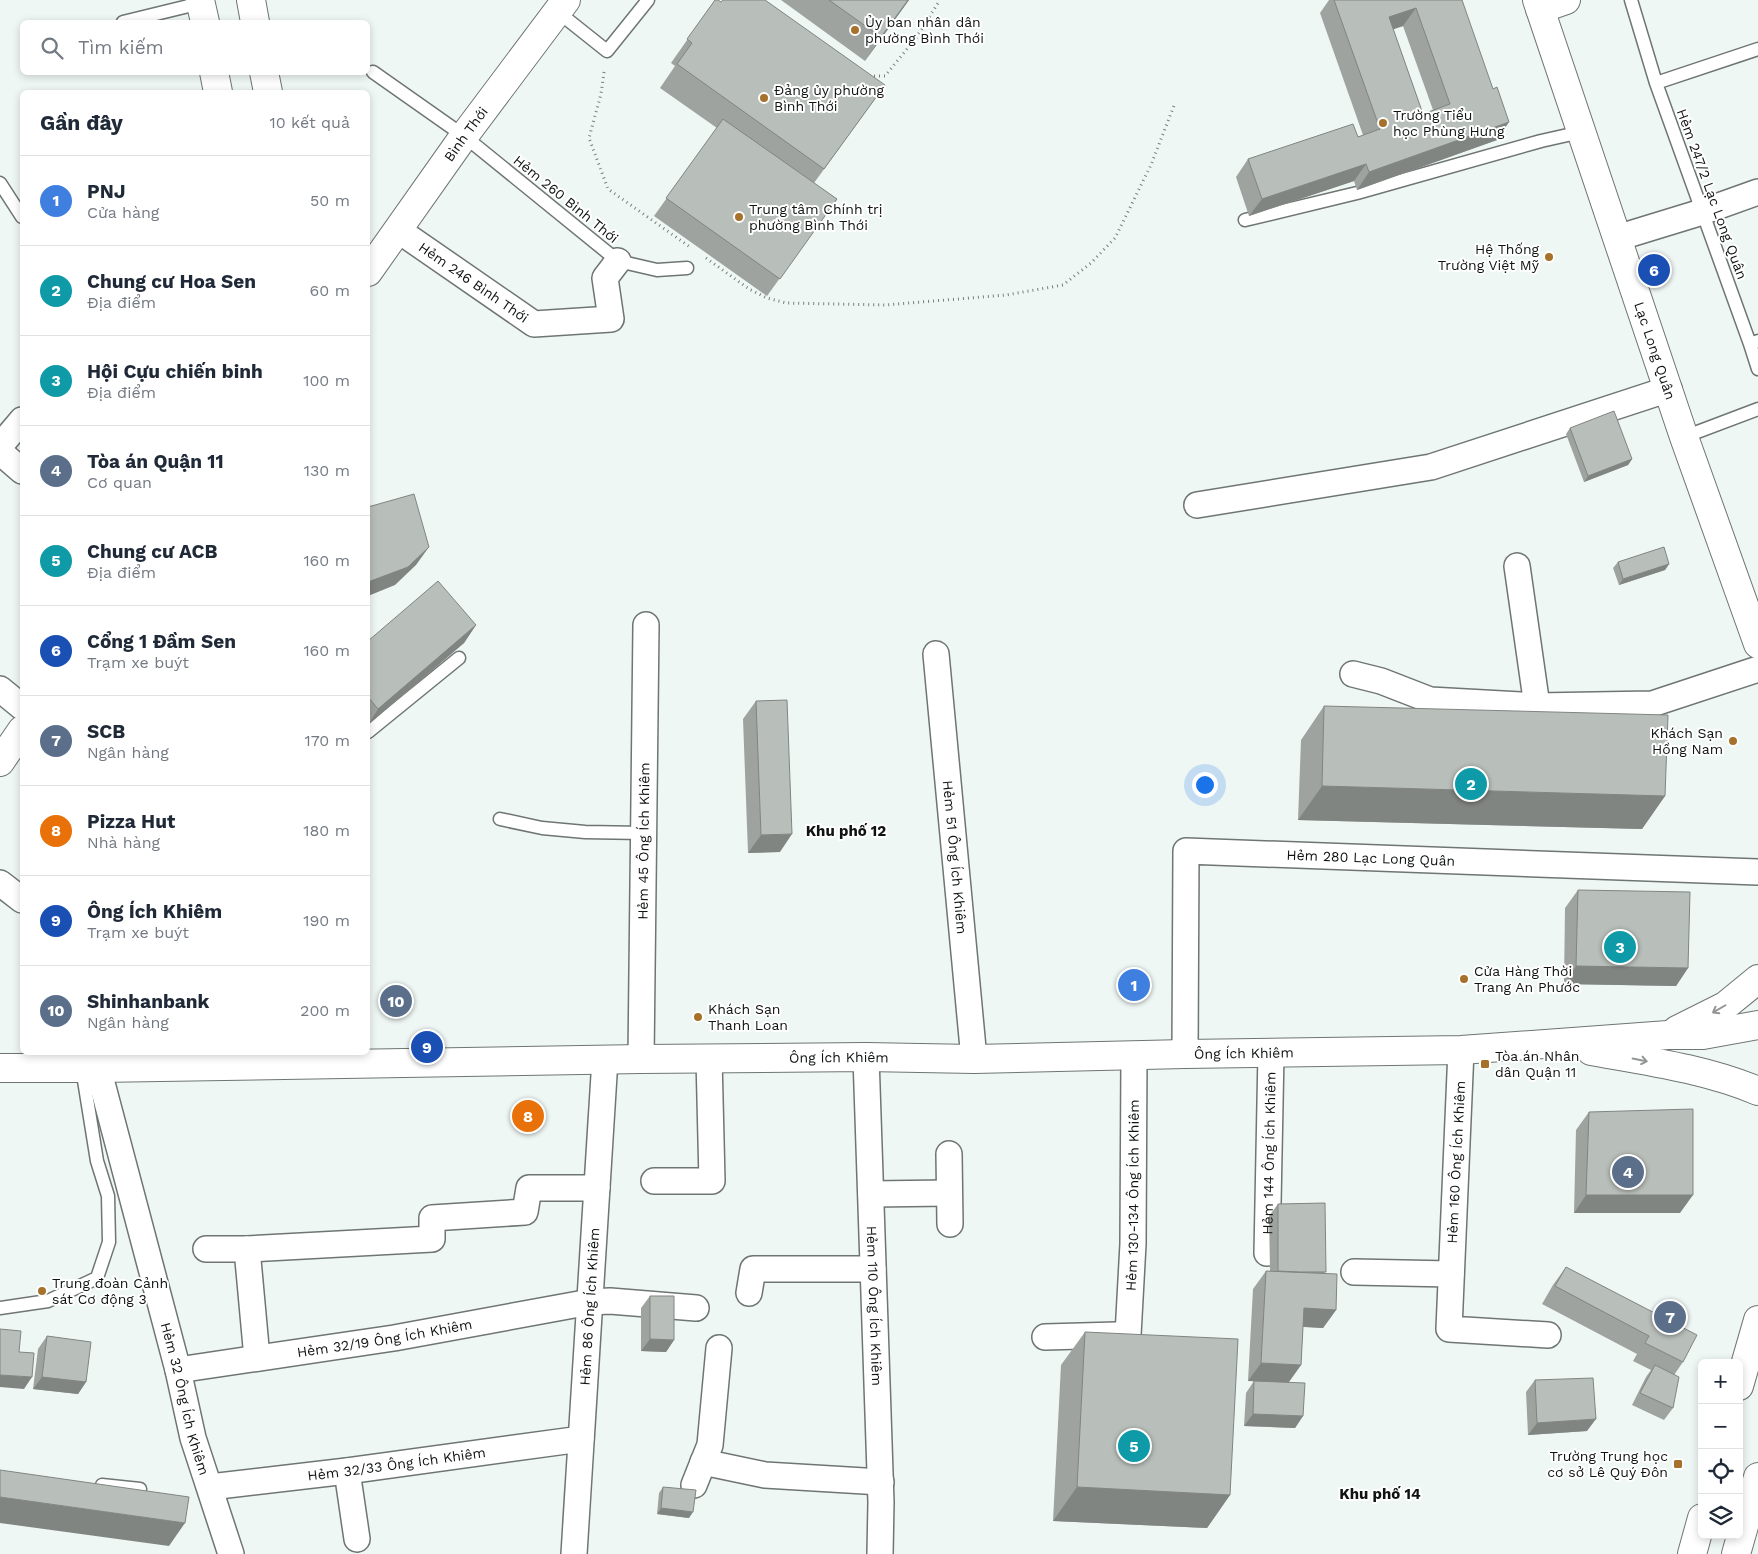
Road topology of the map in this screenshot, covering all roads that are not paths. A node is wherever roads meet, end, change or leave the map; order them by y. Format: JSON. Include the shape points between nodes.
{"nodes":[{"id":1,"x":251,"y":0,"type":"edge"},
{"id":2,"x":648,"y":0,"type":"edge"},
{"id":3,"x":1566,"y":0,"type":"edge"},
{"id":4,"x":1631,"y":0,"type":"edge"},
{"id":5,"x":1538,"y":5,"type":"edge"},
{"id":6,"x":562,"y":6,"type":"edge"},
{"id":7,"x":202,"y":9,"type":"edge"},
{"id":8,"x":135,"y":20,"type":"edge"},
{"id":9,"x":255,"y":20,"type":"edge"},
{"id":10,"x":1758,"y":48,"type":"edge"},
{"id":11,"x":373,"y":72,"type":"dead end"},
{"id":12,"x":215,"y":75,"type":"edge"},
{"id":13,"x":265,"y":75,"type":"edge"},
{"id":14,"x":1656,"y":83,"type":"junction"},
{"id":15,"x":218,"y":90,"type":"edge"},
{"id":16,"x":268,"y":90,"type":"edge"},
{"id":17,"x":1581,"y":132,"type":"junction"},
{"id":18,"x":464,"y":136,"type":"junction"},
{"id":19,"x":0,"y":183,"type":"edge"},
{"id":20,"x":1758,"y":192,"type":"edge"},
{"id":21,"x":1702,"y":212,"type":"junction"},
{"id":22,"x":20,"y":214,"type":"edge"},
{"id":23,"x":1245,"y":220,"type":"dead end"},
{"id":24,"x":398,"y":230,"type":"junction"},
{"id":25,"x":1617,"y":238,"type":"junction"},
{"id":26,"x":372,"y":259,"type":"edge"},
{"id":27,"x":618,"y":260,"type":"junction"},
{"id":28,"x":686,"y":268,"type":"dead end"},
{"id":29,"x":1754,"y":342,"type":"edge"},
{"id":30,"x":1758,"y":369,"type":"edge"},
{"id":31,"x":1669,"y":390,"type":"junction"},
{"id":32,"x":1758,"y":410,"type":"edge"},
{"id":33,"x":20,"y":422,"type":"edge"},
{"id":34,"x":1684,"y":437,"type":"junction"},
{"id":35,"x":0,"y":446,"type":"edge"},
{"id":36,"x":0,"y":452,"type":"edge"},
{"id":37,"x":20,"y":469,"type":"edge"},
{"id":38,"x":1197,"y":505,"type":"dead end"},
{"id":39,"x":1517,"y":566,"type":"dead end"},
{"id":40,"x":646,"y":625,"type":"dead end"},
{"id":41,"x":1758,"y":644,"type":"edge"},
{"id":42,"x":936,"y":654,"type":"dead end"},
{"id":43,"x":459,"y":658,"type":"edge"},
{"id":44,"x":1758,"y":669,"type":"edge"},
{"id":45,"x":1353,"y":674,"type":"dead end"},
{"id":46,"x":0,"y":689,"type":"edge"},
{"id":47,"x":20,"y":705,"type":"edge"},
{"id":48,"x":1537,"y":706,"type":"junction"},
{"id":49,"x":370,"y":730,"type":"edge"},
{"id":50,"x":20,"y":733,"type":"edge"},
{"id":51,"x":0,"y":762,"type":"edge"},
{"id":52,"x":500,"y":819,"type":"dead end"},
{"id":53,"x":643,"y":833,"type":"junction"},
{"id":54,"x":1758,"y":872,"type":"edge"},
{"id":55,"x":0,"y":883,"type":"edge"},
{"id":56,"x":20,"y":898,"type":"edge"},
{"id":57,"x":1758,"y":979,"type":"edge"},
{"id":58,"x":1758,"y":1025,"type":"edge"},
{"id":59,"x":1668,"y":1035,"type":"junction"},
{"id":60,"x":1558,"y":1044,"type":"junction"},
{"id":61,"x":1461,"y":1050,"type":"junction"},
{"id":62,"x":1271,"y":1053,"type":"junction"},
{"id":63,"x":1184,"y":1054,"type":"junction"},
{"id":64,"x":1134,"y":1055,"type":"junction"},
{"id":65,"x":866,"y":1057,"type":"junction"},
{"id":66,"x":709,"y":1058,"type":"junction"},
{"id":67,"x":286,"y":1059,"type":"edge"},
{"id":68,"x":605,"y":1059,"type":"junction"},
{"id":69,"x":641,"y":1059,"type":"junction"},
{"id":70,"x":163,"y":1060,"type":"edge"},
{"id":71,"x":974,"y":1060,"type":"junction"},
{"id":72,"x":0,"y":1068,"type":"edge"},
{"id":73,"x":90,"y":1068,"type":"junction"},
{"id":74,"x":1758,"y":1092,"type":"edge"},
{"id":75,"x":949,"y":1154,"type":"dead end"},
{"id":76,"x":654,"y":1181,"type":"dead end"},
{"id":77,"x":597,"y":1188,"type":"junction"},
{"id":78,"x":950,"y":1193,"type":"junction"},
{"id":79,"x":871,"y":1194,"type":"junction"},
{"id":80,"x":950,"y":1224,"type":"dead end"},
{"id":81,"x":206,"y":1249,"type":"dead end"},
{"id":82,"x":247,"y":1249,"type":"junction"},
{"id":83,"x":1266,"y":1253,"type":"dead end"},
{"id":84,"x":873,"y":1268,"type":"junction"},
{"id":85,"x":1354,"y":1272,"type":"dead end"},
{"id":86,"x":1451,"y":1274,"type":"junction"},
{"id":87,"x":750,"y":1293,"type":"dead end"},
{"id":88,"x":590,"y":1302,"type":"junction"},
{"id":89,"x":0,"y":1308,"type":"edge"},
{"id":90,"x":696,"y":1308,"type":"dead end"},
{"id":91,"x":1758,"y":1320,"type":"edge"},
{"id":92,"x":1548,"y":1335,"type":"dead end"},
{"id":93,"x":1045,"y":1337,"type":"dead end"},
{"id":94,"x":718,"y":1348,"type":"dead end"},
{"id":95,"x":257,"y":1358,"type":"junction"},
{"id":96,"x":178,"y":1370,"type":"junction"},
{"id":97,"x":1743,"y":1372,"type":"edge"},
{"id":98,"x":581,"y":1439,"type":"junction"},
{"id":99,"x":704,"y":1462,"type":"junction"},
{"id":100,"x":347,"y":1470,"type":"junction"},
{"id":101,"x":1758,"y":1477,"type":"edge"},
{"id":102,"x":881,"y":1482,"type":"junction"},
{"id":103,"x":86,"y":1484,"type":"edge"},
{"id":104,"x":694,"y":1485,"type":"dead end"},
{"id":105,"x":210,"y":1487,"type":"junction"},
{"id":106,"x":140,"y":1489,"type":"edge"},
{"id":107,"x":1698,"y":1532,"type":"edge"},
{"id":108,"x":357,"y":1539,"type":"dead end"},
{"id":109,"x":231,"y":1554,"type":"edge"},
{"id":110,"x":574,"y":1554,"type":"edge"},
{"id":111,"x":880,"y":1554,"type":"edge"},
{"id":112,"x":1692,"y":1554,"type":"edge"},
{"id":113,"x":1736,"y":1554,"type":"edge"}],
"edges":[{"from":1,"to":9,"type":"main road"},
{"from":2,"to":6,"type":"lane","via":[[607,51]]},
{"from":3,"to":5,"type":"main road"},
{"from":4,"to":14,"type":"lane","name":"Hẻm 247/2 Lạc Long Quân"},
{"from":5,"to":17,"type":"main road","name":"Lạc Long Quân"},
{"from":6,"to":18,"type":"main road","name":"Bình Thới"},
{"from":7,"to":8,"type":"lane"},
{"from":10,"to":14,"type":"lane"},
{"from":11,"to":18,"type":"lane","name":"Hẻm 260 Bình Thới"},
{"from":12,"to":15,"type":"main road"},
{"from":13,"to":16,"type":"main road"},
{"from":14,"to":21,"type":"lane","name":"Hẻm 247/2 Lạc Long Quân"},
{"from":17,"to":23,"type":"lane"},
{"from":17,"to":25,"type":"main road","name":"Lạc Long Quân"},
{"from":18,"to":24,"type":"main road","name":"Bình Thới"},
{"from":18,"to":27,"type":"lane","name":"Hẻm 260 Bình Thới"},
{"from":19,"to":22,"type":"lane"},
{"from":20,"to":21,"type":"street"},
{"from":21,"to":25,"type":"street"},
{"from":21,"to":29,"type":"lane","name":"Hẻm 247/2 Lạc Long Quân"},
{"from":24,"to":26,"type":"main road","name":"Bình Thới"},
{"from":24,"to":27,"type":"street","name":"Hẻm 246 Bình Thới","via":[[534,324],[610,319],[605,278]]},
{"from":25,"to":31,"type":"main road","name":"Lạc Long Quân"},
{"from":27,"to":28,"type":"lane","name":"Hẻm 260 Bình Thới","via":[[656,270]]},
{"from":29,"to":30,"type":"lane","name":"Hẻm 247/2 Lạc Long Quân"},
{"from":31,"to":34,"type":"main road","name":"Lạc Long Quân"},
{"from":31,"to":38,"type":"street","via":[[1431,468]]},
{"from":32,"to":34,"type":"lane"},
{"from":33,"to":35,"type":"street"},
{"from":34,"to":41,"type":"main road","name":"Lạc Long Quân"},
{"from":36,"to":37,"type":"street"},
{"from":39,"to":48,"type":"street"},
{"from":40,"to":53,"type":"street","name":"Hẻm 45 Ông Ích Khiêm"},
{"from":42,"to":71,"type":"street","name":"Hẻm 51 Ông Ích Khiêm"},
{"from":43,"to":49,"type":"lane"},
{"from":44,"to":48,"type":"street","via":[[1652,704]]},
{"from":45,"to":48,"type":"street","via":[[1430,700]]},
{"from":46,"to":47,"type":"street"},
{"from":50,"to":51,"type":"main road"},
{"from":52,"to":53,"type":"lane","via":[[542,828]]},
{"from":53,"to":69,"type":"street","name":"Hẻm 45 Ông Ích Khiêm"},
{"from":54,"to":63,"type":"street","name":"Hẻm 280 Lạc Long Quân","via":[[1186,851]]},
{"from":55,"to":56,"type":"street"},
{"from":57,"to":59,"type":"main road","one_way":true,"via":[[1725,1006]]},
{"from":58,"to":59,"type":"main road","via":[[1703,1035]]},
{"from":59,"to":60,"type":"main road"},
{"from":60,"to":61,"type":"main road","name":"Ông Ích Khiêm"},
{"from":60,"to":74,"type":"main road","one_way":true,"via":[[1703,1074]]},
{"from":61,"to":62,"type":"main road","name":"Ông Ích Khiêm"},
{"from":61,"to":86,"type":"street","name":"Hẻm 160 Ông Ích Khiêm"},
{"from":62,"to":63,"type":"main road","name":"Ông Ích Khiêm"},
{"from":62,"to":83,"type":"street","name":"Hẻm 144 Ông Ích Khiêm"},
{"from":63,"to":64,"type":"main road","name":"Ông Ích Khiêm"},
{"from":64,"to":71,"type":"main road","name":"Ông Ích Khiêm"},
{"from":64,"to":93,"type":"street","name":"Hẻm 130-134 Ông Ích Khiêm","via":[[1133,1244],[1138,1336]]},
{"from":65,"to":66,"type":"main road","name":"Ông Ích Khiêm"},
{"from":65,"to":71,"type":"main road","name":"Ông Ích Khiêm"},
{"from":65,"to":79,"type":"street","name":"Hẻm 110 Ông Ích Khiêm"},
{"from":66,"to":69,"type":"main road","name":"Ông Ích Khiêm"},
{"from":66,"to":76,"type":"street","via":[[712,1181]]},
{"from":67,"to":68,"type":"main road","name":"Ông Ích Khiêm"},
{"from":67,"to":70,"type":"main road","name":"Ông Ích Khiêm"},
{"from":68,"to":69,"type":"main road","name":"Ông Ích Khiêm"},
{"from":68,"to":77,"type":"street","name":"Hẻm 86 Ông Ích Khiêm"},
{"from":70,"to":73,"type":"main road","name":"Ông Ích Khiêm"},
{"from":72,"to":73,"type":"main road","name":"Ông Ích Khiêm"},
{"from":73,"to":89,"type":"lane","via":[[98,1160],[108,1196],[109,1242],[97,1278],[48,1301]]},
{"from":73,"to":96,"type":"street","name":"Hẻm 32 Ông Ích Khiêm"},
{"from":75,"to":78,"type":"street"},
{"from":77,"to":82,"type":"street","via":[[529,1188],[525,1212],[432,1218],[432,1239]]},
{"from":77,"to":88,"type":"street","name":"Hẻm 86 Ông Ích Khiêm"},
{"from":78,"to":79,"type":"street"},
{"from":78,"to":80,"type":"street"},
{"from":79,"to":84,"type":"street","name":"Hẻm 110 Ông Ích Khiêm"},
{"from":81,"to":82,"type":"street"},
{"from":82,"to":95,"type":"street"},
{"from":84,"to":87,"type":"street","via":[[753,1269]]},
{"from":84,"to":102,"type":"street","name":"Hẻm 110 Ông Ích Khiêm"},
{"from":85,"to":86,"type":"street"},
{"from":86,"to":92,"type":"street","name":"Hẻm 160 Ông Ích Khiêm","via":[[1449,1329]]},
{"from":88,"to":90,"type":"street","name":"Hẻm 32/19 Ông Ích Khiêm"},
{"from":88,"to":95,"type":"street","name":"Hẻm 32/19 Ông Ích Khiêm","via":[[394,1338]]},
{"from":88,"to":98,"type":"street","name":"Hẻm 86 Ông Ích Khiêm"},
{"from":91,"to":97,"type":"main road"},
{"from":94,"to":99,"type":"street","via":[[710,1445]]},
{"from":95,"to":96,"type":"street","name":"Hẻm 32/19 Ông Ích Khiêm"},
{"from":96,"to":105,"type":"street","name":"Hẻm 32 Ông Ích Khiêm","via":[[193,1438]]},
{"from":98,"to":100,"type":"street","name":"Hẻm 32/33 Ông Ích Khiêm"},
{"from":98,"to":110,"type":"street","name":"Hẻm 86 Ông Ích Khiêm"},
{"from":99,"to":102,"type":"street","via":[[766,1475]]},
{"from":99,"to":104,"type":"street"},
{"from":100,"to":105,"type":"street","name":"Hẻm 32/33 Ông Ích Khiêm"},
{"from":100,"to":108,"type":"street"},
{"from":101,"to":113,"type":"main road"},
{"from":102,"to":111,"type":"street","name":"Hẻm 110 Ông Ích Khiêm"},
{"from":103,"to":106,"type":"lane"},
{"from":105,"to":109,"type":"street","name":"Hẻm 32 Ông Ích Khiêm"},
{"from":107,"to":112,"type":"main road"}]}
